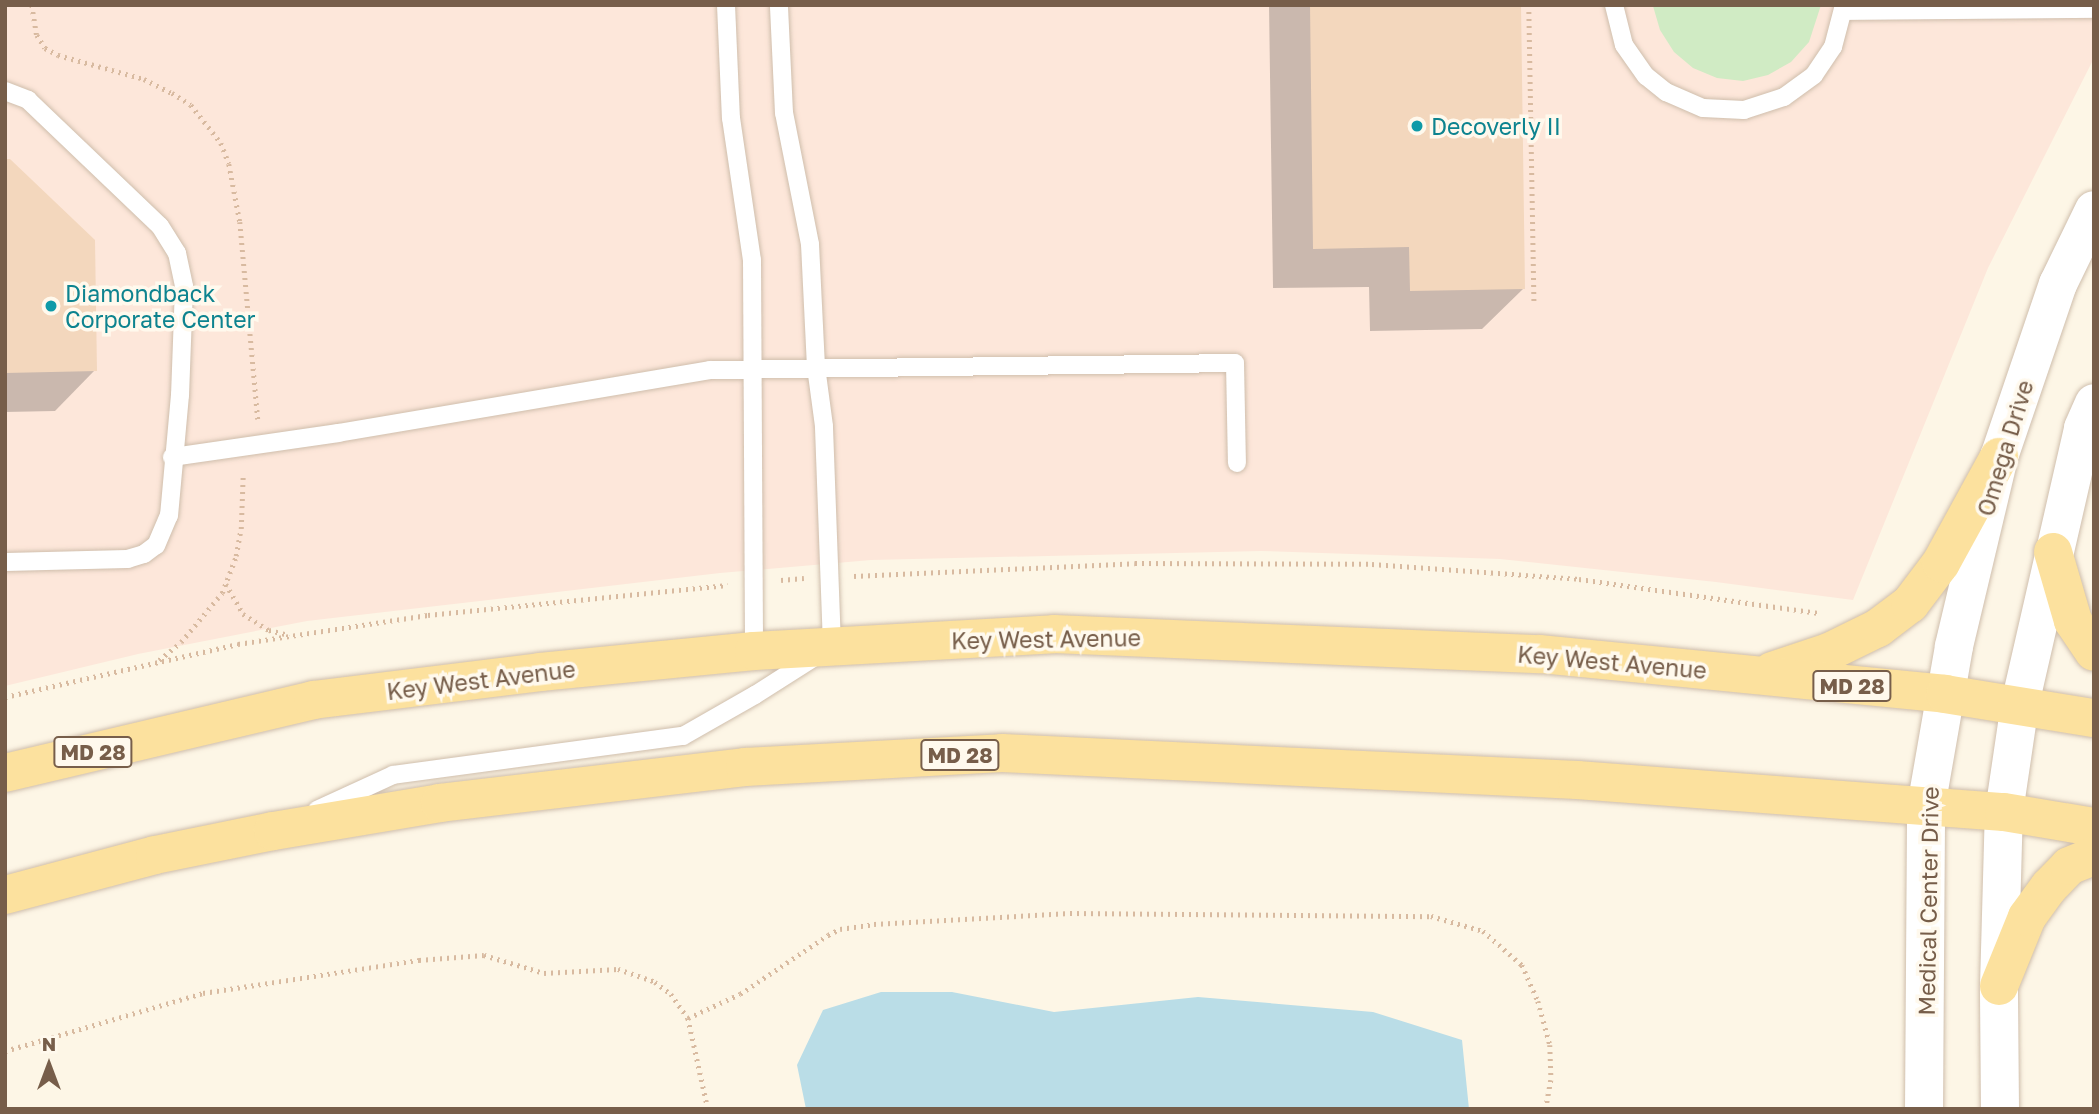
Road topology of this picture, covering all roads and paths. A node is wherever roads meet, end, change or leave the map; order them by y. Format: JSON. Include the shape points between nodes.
{"nodes":[{"id":1,"x":726,"y":5,"type":"edge"},
{"id":2,"x":779,"y":5,"type":"edge"},
{"id":3,"x":1529,"y":5,"type":"edge"},
{"id":4,"x":1614,"y":5,"type":"edge"},
{"id":5,"x":2002,"y":7,"type":"edge"},
{"id":6,"x":1844,"y":8,"type":"edge"},
{"id":7,"x":2094,"y":9,"type":"edge"},
{"id":8,"x":5,"y":91,"type":"edge"},
{"id":9,"x":2094,"y":210,"type":"edge"},
{"id":10,"x":1534,"y":303,"type":"dead end"},
{"id":11,"x":816,"y":367,"type":"junction"},
{"id":12,"x":752,"y":368,"type":"junction"},
{"id":13,"x":2094,"y":402,"type":"edge"},
{"id":14,"x":172,"y":457,"type":"junction"},
{"id":15,"x":1999,"y":457,"type":"junction"},
{"id":16,"x":1237,"y":463,"type":"dead end"},
{"id":17,"x":2053,"y":552,"type":"junction"},
{"id":18,"x":5,"y":562,"type":"edge"},
{"id":19,"x":225,"y":584,"type":"dead end"},
{"id":20,"x":292,"y":636,"type":"dead end"},
{"id":21,"x":832,"y":646,"type":"junction"},
{"id":22,"x":754,"y":651,"type":"junction"},
{"id":23,"x":2094,"y":652,"type":"edge"},
{"id":24,"x":1759,"y":675,"type":"junction"},
{"id":25,"x":1945,"y":694,"type":"junction"},
{"id":26,"x":2020,"y":705,"type":"junction"},
{"id":27,"x":2094,"y":718,"type":"edge"},
{"id":28,"x":5,"y":773,"type":"edge"},
{"id":29,"x":1926,"y":807,"type":"junction"},
{"id":30,"x":2004,"y":812,"type":"junction"},
{"id":31,"x":2094,"y":827,"type":"edge"},
{"id":32,"x":273,"y":831,"type":"junction"},
{"id":33,"x":2094,"y":856,"type":"edge"},
{"id":34,"x":5,"y":895,"type":"edge"},
{"id":35,"x":1999,"y":986,"type":"junction"},
{"id":36,"x":688,"y":1018,"type":"junction"},
{"id":37,"x":5,"y":1051,"type":"edge"},
{"id":38,"x":708,"y":1109,"type":"edge"},
{"id":39,"x":1546,"y":1109,"type":"edge"},
{"id":40,"x":1924,"y":1109,"type":"edge"},
{"id":41,"x":2000,"y":1109,"type":"edge"}],
"edges":[{"from":1,"to":12,"type":"lane","via":[[731,118],[752,260]]},
{"from":2,"to":11,"type":"lane","via":[[784,113],[810,244]]},
{"from":3,"to":10,"type":"path"},
{"from":4,"to":6,"type":"lane","via":[[1624,45],[1646,76],[1666,92],[1703,108],[1744,110],[1784,97],[1814,75],[1833,47]]},
{"from":5,"to":6,"type":"lane"},
{"from":5,"to":7,"type":"lane"},
{"from":8,"to":14,"type":"lane","via":[[28,100],[160,226],[177,253],[184,287],[183,339]]},
{"from":9,"to":15,"type":"main road","name":"Omega Drive","via":[[2058,284]]},
{"from":11,"to":12,"type":"lane"},
{"from":11,"to":16,"type":"lane","via":[[1235,363]]},
{"from":11,"to":21,"type":"lane","via":[[824,426]]},
{"from":12,"to":14,"type":"lane","via":[[710,370]]},
{"from":12,"to":22,"type":"lane"},
{"from":13,"to":17,"type":"main road","via":[[2083,428]]},
{"from":14,"to":18,"type":"lane","via":[[169,515],[156,545],[144,554],[128,559]]},
{"from":15,"to":24,"type":"main road","via":[[1941,563],[1910,604],[1878,628],[1829,652]]},
{"from":15,"to":25,"type":"main road","name":"Omega Drive"},
{"from":17,"to":23,"type":"main road","via":[[2073,621]]},
{"from":17,"to":26,"type":"main road"},
{"from":19,"to":20,"type":"path","via":[[243,614],[269,630]]},
{"from":21,"to":22,"type":"main road","name":"Key West Avenue","number":"MD 28"},
{"from":21,"to":24,"type":"main road","name":"Key West Avenue","number":"MD 28","via":[[1054,635],[1540,654]]},
{"from":21,"to":32,"type":"lane","via":[[683,736],[393,775]]},
{"from":22,"to":28,"type":"main road","name":"Key West Avenue","number":"MD 28","via":[[313,699]]},
{"from":24,"to":25,"type":"main road","name":"Key West Avenue","number":"MD 28"},
{"from":25,"to":26,"type":"main road","name":"Key West Avenue","number":"MD 28"},
{"from":25,"to":29,"type":"main road","name":"Medical Center Drive"},
{"from":26,"to":27,"type":"main road","name":"Key West Avenue","number":"MD 28"},
{"from":26,"to":30,"type":"main road"},
{"from":29,"to":30,"type":"main road","number":"MD 28"},
{"from":29,"to":32,"type":"main road","number":"MD 28","via":[[1537,778],[1002,753],[745,767],[440,803]]},
{"from":29,"to":40,"type":"main road","name":"Medical Center Drive"},
{"from":30,"to":31,"type":"main road","number":"MD 28"},
{"from":30,"to":35,"type":"main road"},
{"from":32,"to":34,"type":"main road","number":"MD 28","via":[[155,855]]},
{"from":33,"to":35,"type":"main road","via":[[2069,866],[2027,917]]},
{"from":35,"to":41,"type":"main road"},
{"from":36,"to":37,"type":"path","via":[[671,994],[638,974],[618,969],[544,973],[484,955],[467,955],[203,993]]},
{"from":36,"to":38,"type":"path"},
{"from":36,"to":39,"type":"path","via":[[740,994],[828,935],[874,924],[1070,913],[1431,916],[1483,931],[1522,965],[1550,1045]]}]}
